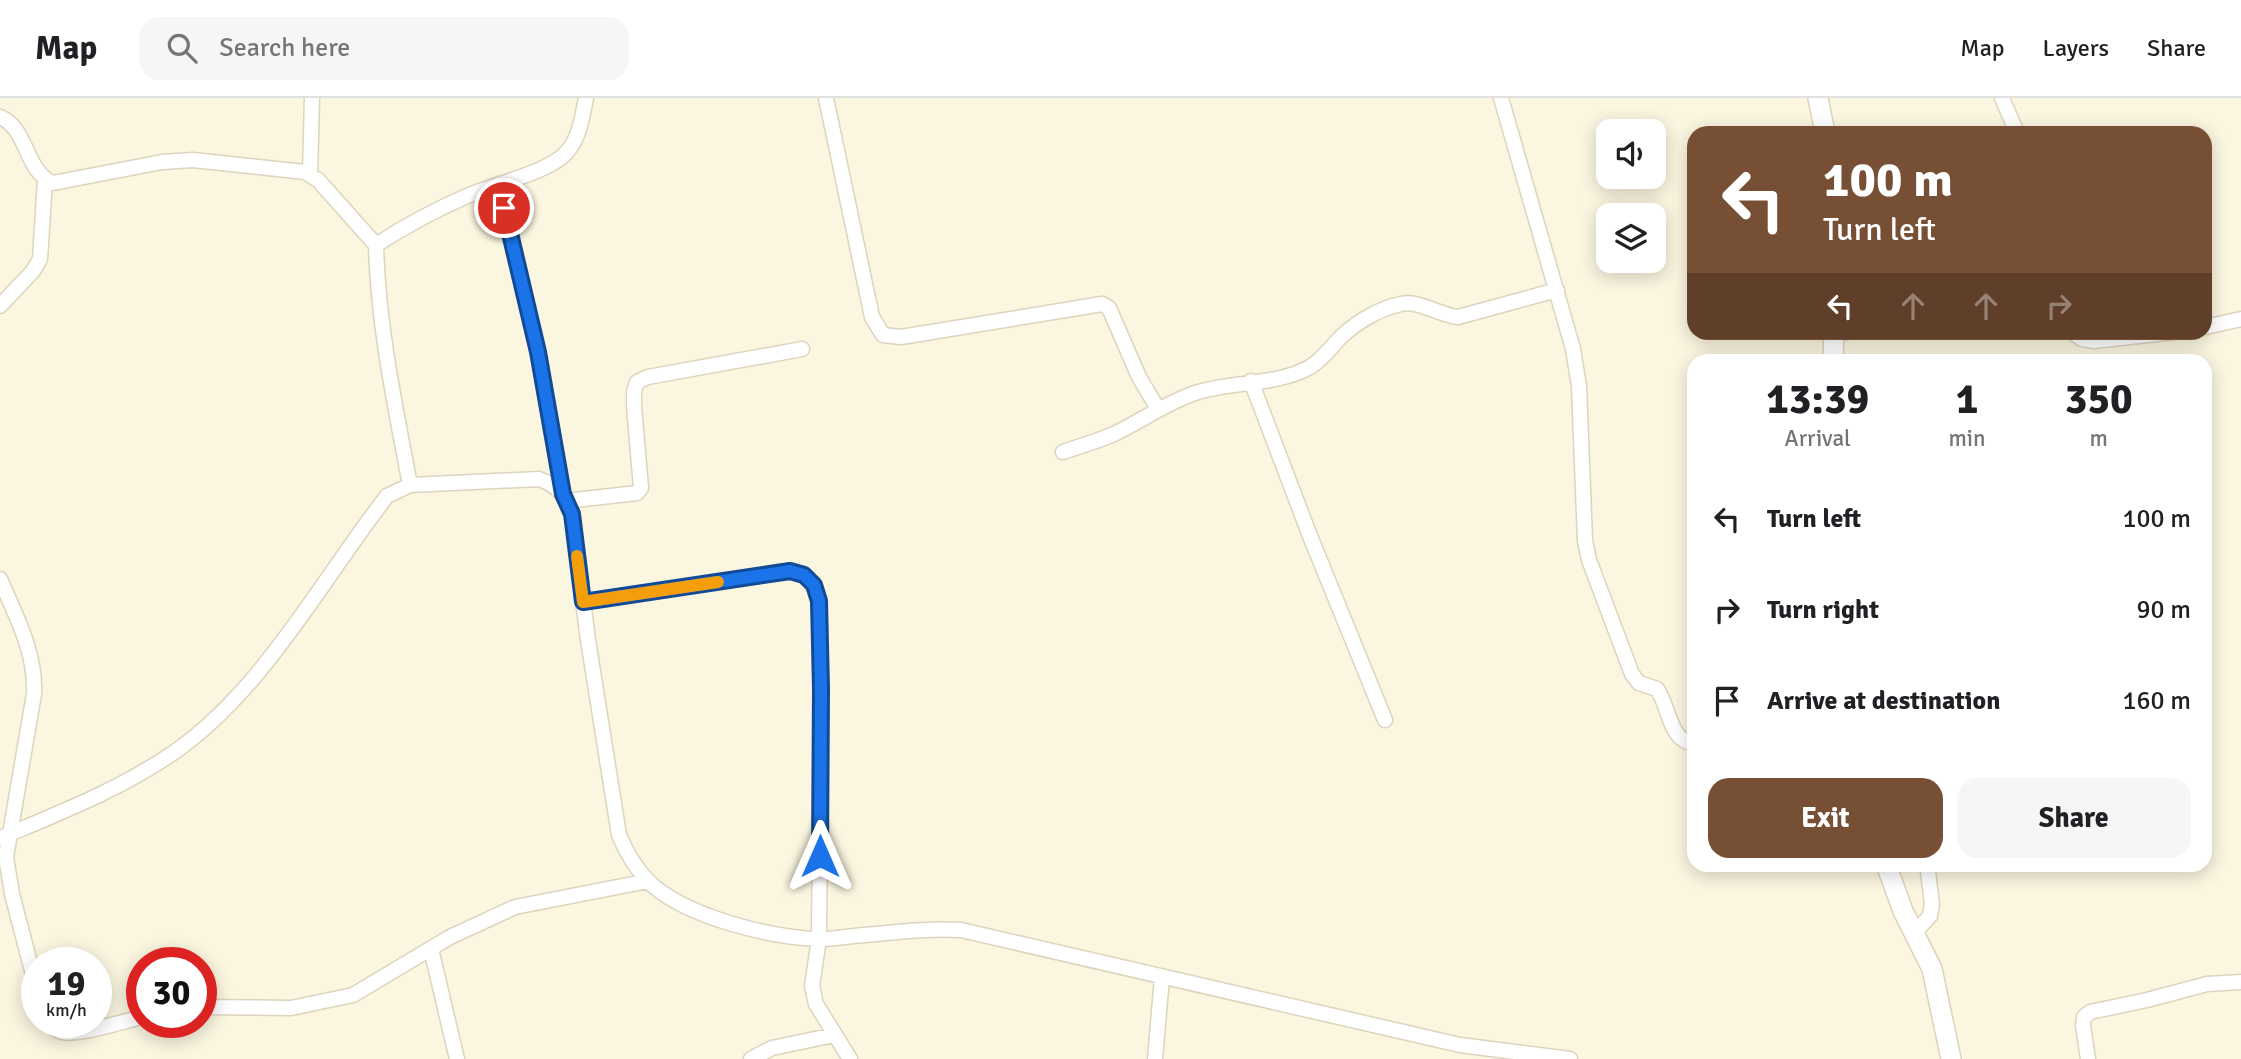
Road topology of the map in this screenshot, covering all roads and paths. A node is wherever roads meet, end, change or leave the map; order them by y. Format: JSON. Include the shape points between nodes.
{"nodes":[{"id":1,"x":312,"y":98,"type":"edge"},
{"id":2,"x":586,"y":98,"type":"edge"},
{"id":3,"x":826,"y":98,"type":"edge"},
{"id":4,"x":1501,"y":98,"type":"edge"},
{"id":5,"x":1818,"y":98,"type":"edge"},
{"id":6,"x":2002,"y":98,"type":"edge"},
{"id":7,"x":0,"y":117,"type":"edge"},
{"id":8,"x":1824,"y":126,"type":"edge"},
{"id":9,"x":2014,"y":126,"type":"edge"},
{"id":10,"x":310,"y":175,"type":"junction"},
{"id":11,"x":45,"y":180,"type":"junction"},
{"id":12,"x":499,"y":184,"type":"junction"},
{"id":13,"x":376,"y":245,"type":"junction"},
{"id":14,"x":1557,"y":290,"type":"junction"},
{"id":15,"x":0,"y":306,"type":"edge"},
{"id":16,"x":2241,"y":319,"type":"edge"},
{"id":17,"x":2212,"y":325,"type":"edge"},
{"id":18,"x":802,"y":349,"type":"dead end"},
{"id":19,"x":1251,"y":381,"type":"junction"},
{"id":20,"x":1158,"y":409,"type":"junction"},
{"id":21,"x":1063,"y":452,"type":"dead end"},
{"id":22,"x":410,"y":485,"type":"junction"},
{"id":23,"x":565,"y":498,"type":"junction"},
{"id":24,"x":0,"y":579,"type":"edge"},
{"id":25,"x":583,"y":602,"type":"junction"},
{"id":26,"x":1385,"y":720,"type":"dead end"},
{"id":27,"x":1687,"y":742,"type":"edge"},
{"id":28,"x":4,"y":836,"type":"edge"},
{"id":29,"x":1889,"y":872,"type":"edge"},
{"id":30,"x":1928,"y":872,"type":"edge"},
{"id":31,"x":648,"y":881,"type":"junction"},
{"id":32,"x":1914,"y":933,"type":"junction"},
{"id":33,"x":819,"y":939,"type":"junction"},
{"id":34,"x":26,"y":947,"type":"edge"},
{"id":35,"x":431,"y":948,"type":"junction"},
{"id":36,"x":1162,"y":976,"type":"junction"},
{"id":37,"x":2241,"y":982,"type":"edge"},
{"id":38,"x":217,"y":1007,"type":"edge"},
{"id":39,"x":834,"y":1035,"type":"junction"},
{"id":40,"x":457,"y":1059,"type":"edge"},
{"id":41,"x":751,"y":1059,"type":"edge"},
{"id":42,"x":850,"y":1059,"type":"edge"},
{"id":43,"x":1155,"y":1059,"type":"edge"},
{"id":44,"x":1570,"y":1059,"type":"edge"},
{"id":45,"x":1951,"y":1059,"type":"edge"},
{"id":46,"x":2088,"y":1059,"type":"edge"}],
"edges":[{"from":1,"to":10,"type":"street"},
{"from":2,"to":12,"type":"street","via":[[574,144],[564,156]]},
{"from":3,"to":20,"type":"street","via":[[873,317],[883,335],[901,337],[1102,304],[1109,308]]},
{"from":4,"to":14,"type":"street"},
{"from":5,"to":8,"type":"main road"},
{"from":6,"to":9,"type":"street"},
{"from":7,"to":11,"type":"street","via":[[15,128]]},
{"from":10,"to":11,"type":"street","via":[[193,160],[63,183]]},
{"from":10,"to":13,"type":"street"},
{"from":11,"to":15,"type":"street","via":[[40,259]]},
{"from":12,"to":13,"type":"street","via":[[417,220]]},
{"from":12,"to":23,"type":"street","via":[[538,352]]},
{"from":13,"to":22,"type":"street","via":[[389,371]]},
{"from":14,"to":19,"type":"street","via":[[1458,317],[1400,304],[1351,328],[1309,367]]},
{"from":14,"to":27,"type":"street","via":[[1579,386],[1588,560],[1632,674],[1639,683],[1657,689],[1674,730]]},
{"from":16,"to":17,"type":"street"},
{"from":18,"to":23,"type":"street","via":[[638,382],[634,406],[641,488],[637,493]]},
{"from":19,"to":20,"type":"street","via":[[1211,388]]},
{"from":19,"to":26,"type":"street"},
{"from":20,"to":21,"type":"street","via":[[1113,434]]},
{"from":22,"to":23,"type":"street","via":[[539,479],[554,484]]},
{"from":22,"to":28,"type":"street","via":[[387,496],[273,654],[194,737],[129,781]]},
{"from":23,"to":25,"type":"street","via":[[572,514]]},
{"from":24,"to":28,"type":"street","via":[[28,645],[34,680]]},
{"from":25,"to":31,"type":"street","via":[[619,835],[626,854]]},
{"from":25,"to":33,"type":"street","via":[[790,571],[804,575],[814,585],[819,601],[821,676]]},
{"from":28,"to":34,"type":"street"},
{"from":29,"to":32,"type":"main road"},
{"from":30,"to":32,"type":"street","via":[[1930,916]]},
{"from":31,"to":33,"type":"street","via":[[673,899],[744,929]]},
{"from":31,"to":35,"type":"street","via":[[515,907]]},
{"from":32,"to":45,"type":"main road","via":[[1932,969]]},
{"from":33,"to":36,"type":"street","via":[[961,930]]},
{"from":33,"to":39,"type":"street","via":[[812,986],[816,1004]]},
{"from":35,"to":38,"type":"street","via":[[352,995],[291,1008]]},
{"from":35,"to":40,"type":"street"},
{"from":36,"to":43,"type":"street"},
{"from":36,"to":44,"type":"street","via":[[1460,1045]]},
{"from":37,"to":46,"type":"street","via":[[2207,984],[2090,1012],[2083,1027]]},
{"from":39,"to":41,"type":"street","via":[[772,1048]]},
{"from":39,"to":42,"type":"street"}]}
